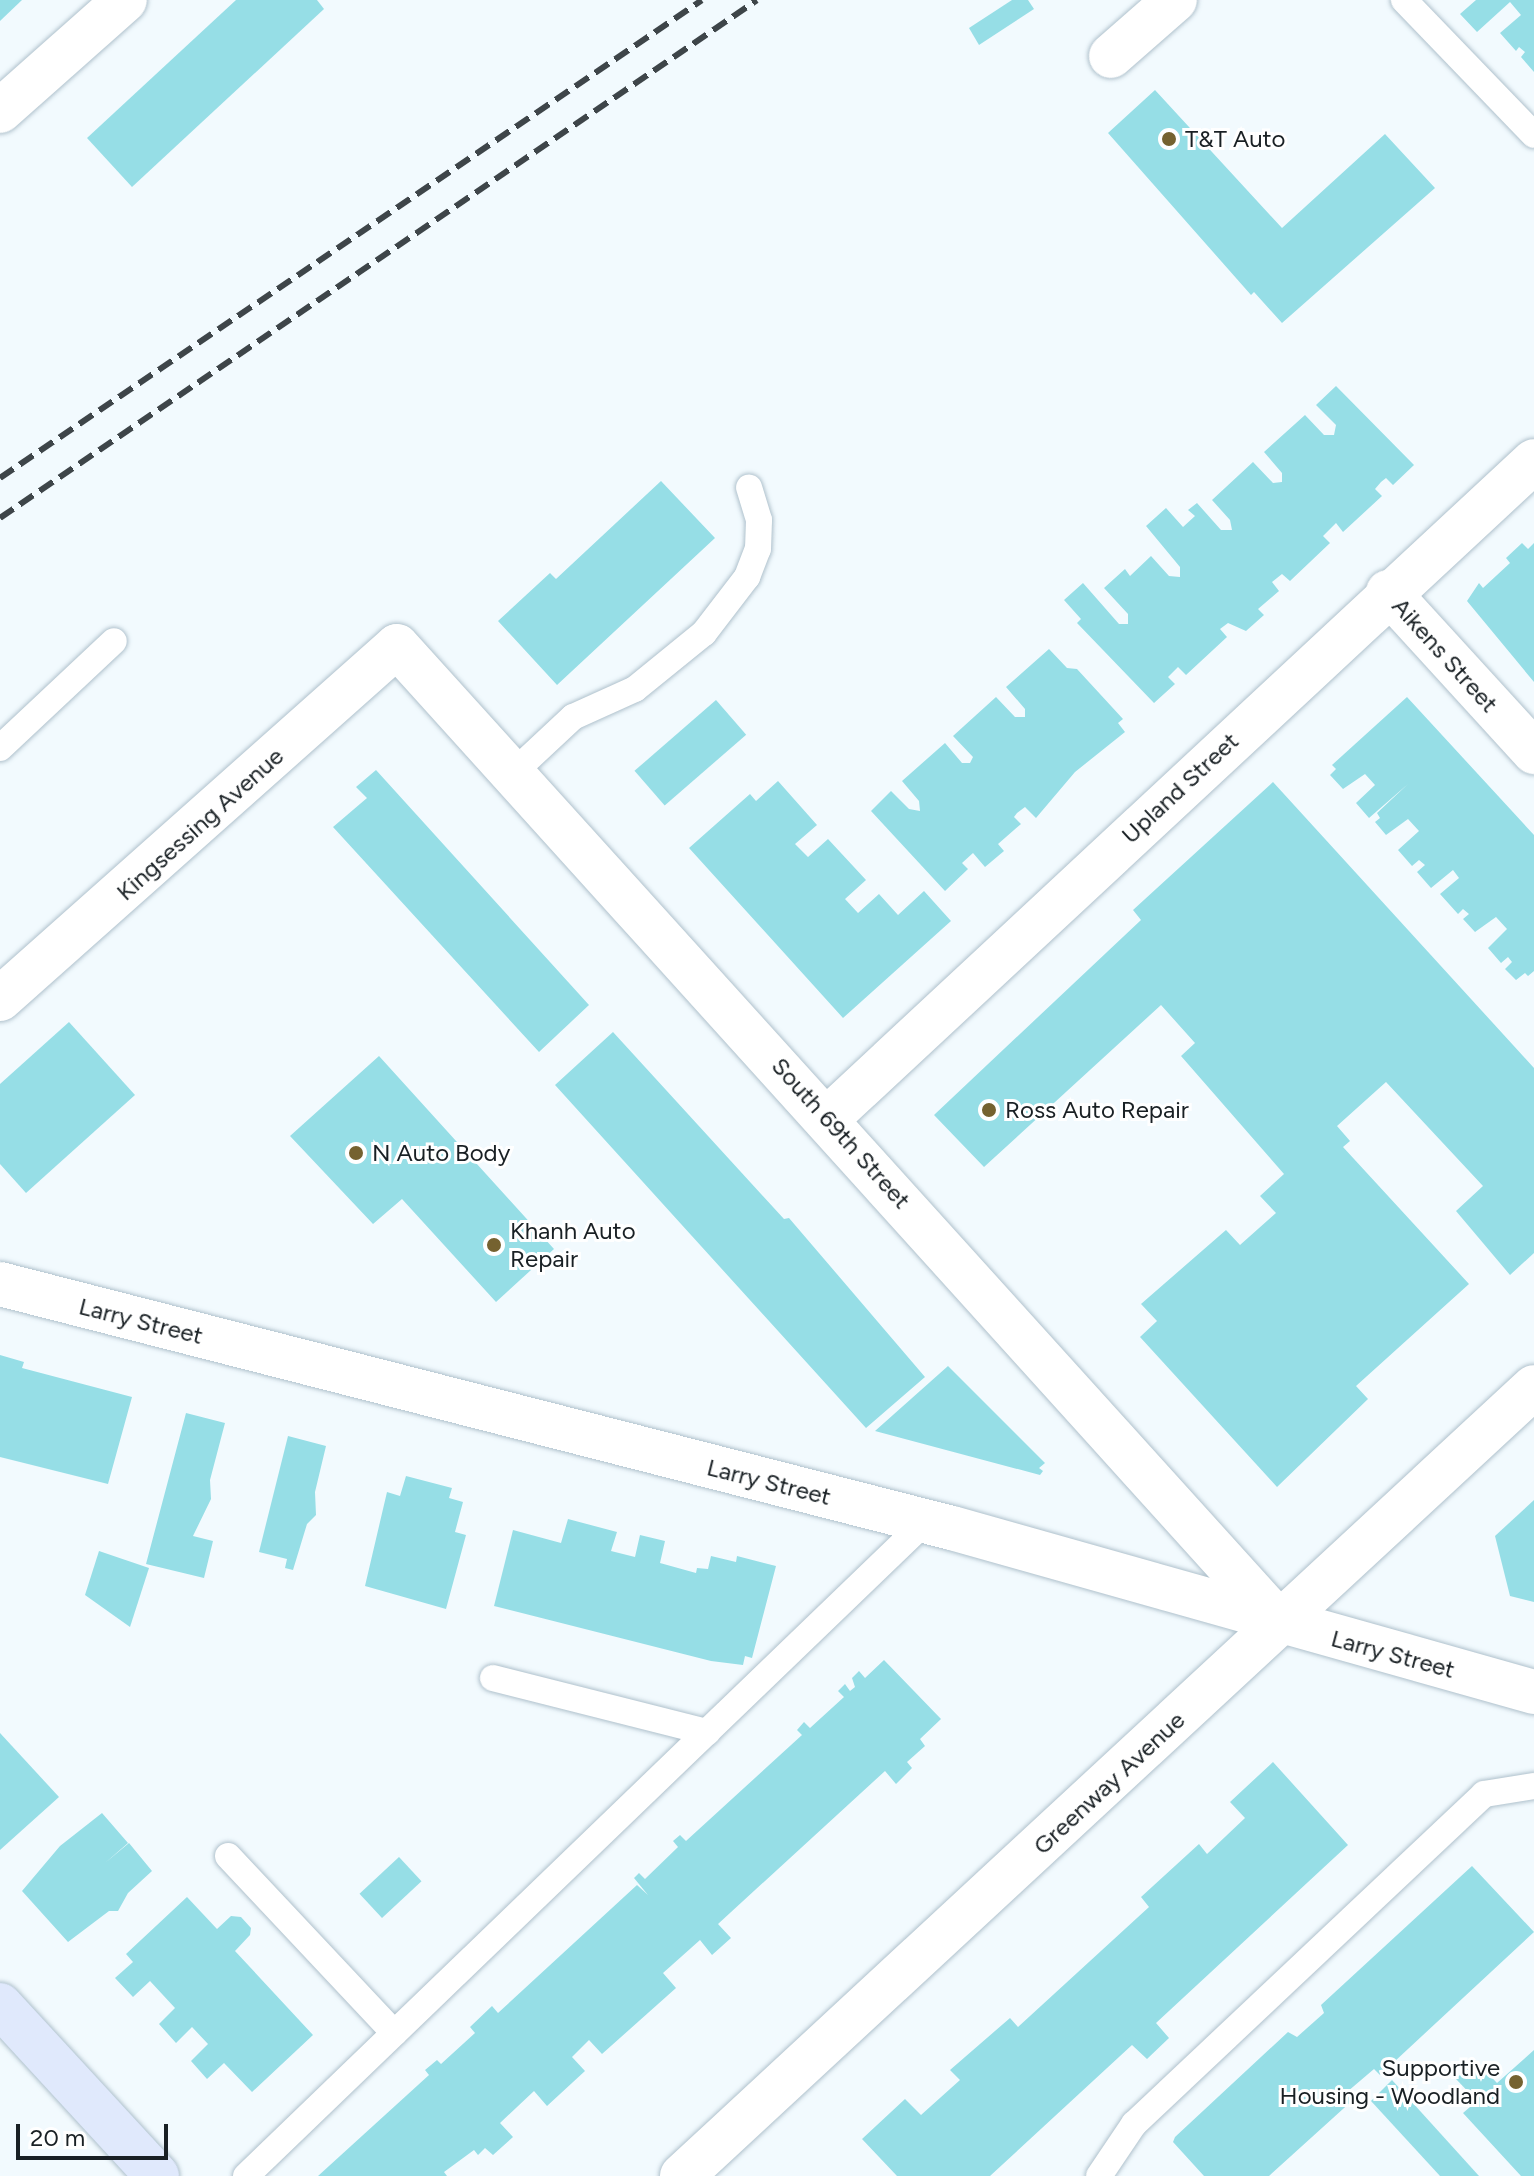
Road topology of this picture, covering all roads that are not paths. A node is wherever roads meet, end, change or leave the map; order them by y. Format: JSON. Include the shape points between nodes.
{"nodes":[{"id":1,"x":125,"y":0,"type":"edge"},
{"id":2,"x":1175,"y":0,"type":"edge"},
{"id":3,"x":1404,"y":0,"type":"edge"},
{"id":4,"x":1111,"y":56,"type":"dead end"},
{"id":5,"x":0,"y":111,"type":"edge"},
{"id":6,"x":1534,"y":135,"type":"edge"},
{"id":7,"x":1534,"y":461,"type":"edge"},
{"id":8,"x":749,"y":488,"type":"dead end"},
{"id":9,"x":1388,"y":592,"type":"junction"},
{"id":10,"x":114,"y":641,"type":"dead end"},
{"id":11,"x":397,"y":646,"type":"joint"},
{"id":12,"x":0,"y":748,"type":"edge"},
{"id":13,"x":1534,"y":752,"type":"edge"},
{"id":14,"x":513,"y":773,"type":"junction"},
{"id":15,"x":0,"y":999,"type":"edge"},
{"id":16,"x":828,"y":1118,"type":"junction"},
{"id":17,"x":0,"y":1284,"type":"edge"},
{"id":18,"x":1534,"y":1387,"type":"edge"},
{"id":19,"x":926,"y":1521,"type":"junction"},
{"id":20,"x":1281,"y":1624,"type":"junction"},
{"id":21,"x":493,"y":1678,"type":"dead end"},
{"id":22,"x":1534,"y":1692,"type":"edge"},
{"id":23,"x":707,"y":1732,"type":"junction"},
{"id":24,"x":1534,"y":1786,"type":"edge"},
{"id":25,"x":228,"y":1856,"type":"dead end"},
{"id":26,"x":0,"y":2005,"type":"edge"},
{"id":27,"x":394,"y":2033,"type":"junction"},
{"id":28,"x":157,"y":2176,"type":"edge"},
{"id":29,"x":246,"y":2176,"type":"edge"},
{"id":30,"x":682,"y":2176,"type":"edge"},
{"id":31,"x":1099,"y":2176,"type":"edge"}],
"edges":[{"from":1,"to":5,"type":"street"},
{"from":2,"to":4,"type":"street"},
{"from":3,"to":6,"type":"lane"},
{"from":7,"to":9,"type":"street","name":"Upland Street"},
{"from":8,"to":14,"type":"lane","via":[[759,520],[758,549],[747,577],[704,633],[635,689],[573,717]]},
{"from":9,"to":13,"type":"street","name":"Aikens Street"},
{"from":9,"to":16,"type":"street","name":"Upland Street"},
{"from":10,"to":12,"type":"lane"},
{"from":11,"to":14,"type":"street","name":"South 69th Street"},
{"from":11,"to":15,"type":"street","name":"Kingsessing Avenue"},
{"from":14,"to":16,"type":"street","name":"South 69th Street"},
{"from":16,"to":20,"type":"street","name":"South 69th Street"},
{"from":17,"to":19,"type":"street","name":"Larry Street"},
{"from":18,"to":20,"type":"street","name":"Greenway Avenue"},
{"from":19,"to":20,"type":"street","name":"Larry Street"},
{"from":19,"to":23,"type":"lane"},
{"from":20,"to":22,"type":"street","name":"Larry Street"},
{"from":20,"to":30,"type":"street","name":"Greenway Avenue"},
{"from":21,"to":23,"type":"lane"},
{"from":23,"to":27,"type":"lane"},
{"from":24,"to":31,"type":"lane","via":[[1484,1794],[1134,2124]]},
{"from":25,"to":27,"type":"lane"},
{"from":26,"to":28,"type":"street"},
{"from":27,"to":29,"type":"lane"}]}
